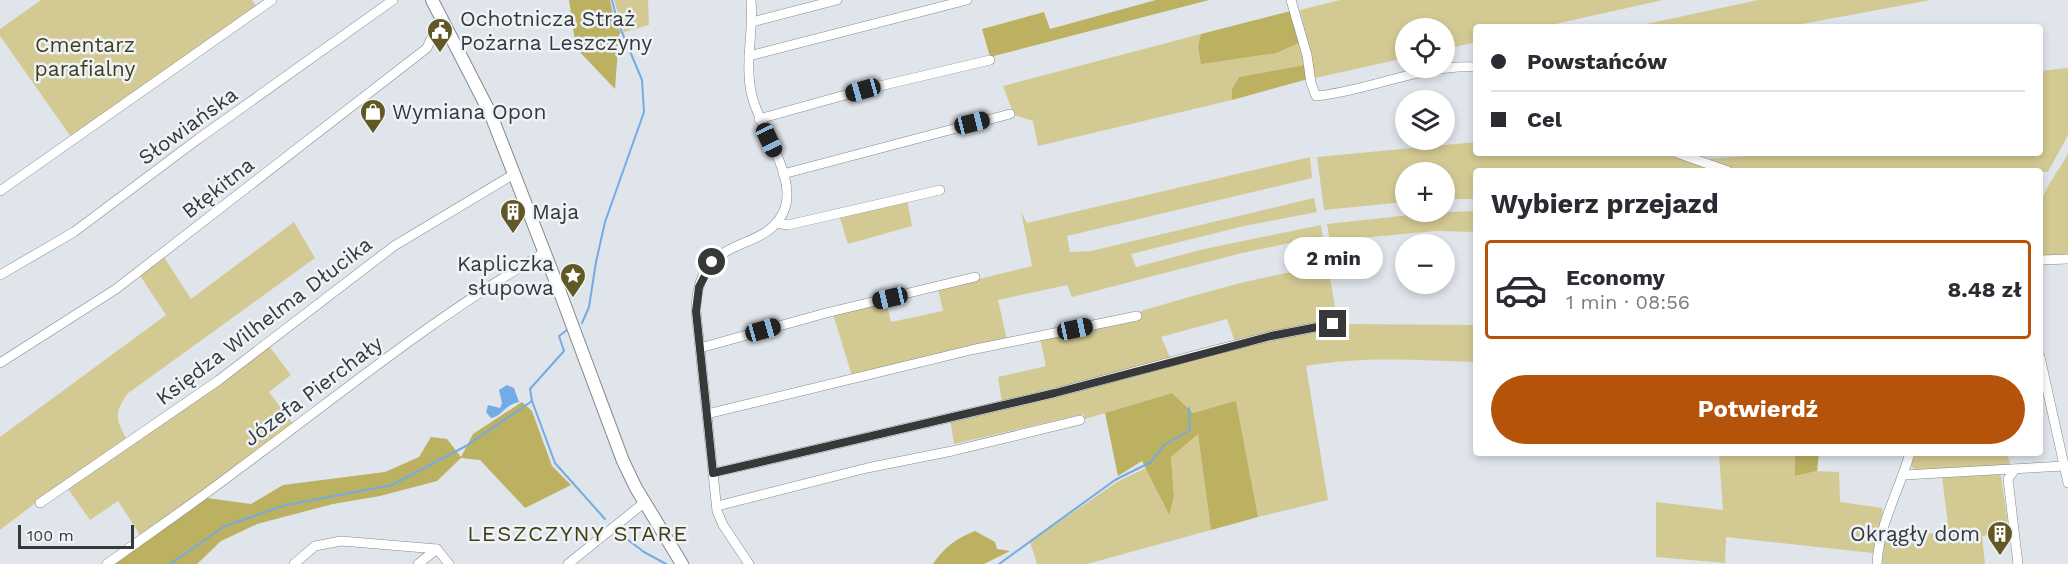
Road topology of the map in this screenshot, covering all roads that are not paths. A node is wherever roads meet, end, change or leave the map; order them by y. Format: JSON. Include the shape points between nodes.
{"nodes":[{"id":1,"x":272,"y":0,"type":"edge"},
{"id":2,"x":393,"y":0,"type":"edge"},
{"id":3,"x":432,"y":0,"type":"edge"},
{"id":4,"x":751,"y":0,"type":"edge"},
{"id":5,"x":837,"y":0,"type":"edge"},
{"id":6,"x":967,"y":0,"type":"edge"},
{"id":7,"x":1291,"y":0,"type":"edge"},
{"id":8,"x":752,"y":22,"type":"junction"},
{"id":9,"x":447,"y":29,"type":"junction"},
{"id":10,"x":749,"y":57,"type":"junction"},
{"id":11,"x":990,"y":60,"type":"dead end"},
{"id":12,"x":1473,"y":67,"type":"edge"},
{"id":13,"x":1010,"y":114,"type":"dead end"},
{"id":14,"x":759,"y":119,"type":"junction"},
{"id":15,"x":1686,"y":156,"type":"edge"},
{"id":16,"x":1720,"y":168,"type":"edge"},
{"id":17,"x":514,"y":174,"type":"junction"},
{"id":18,"x":783,"y":174,"type":"junction"},
{"id":19,"x":940,"y":190,"type":"dead end"},
{"id":20,"x":0,"y":192,"type":"edge"},
{"id":21,"x":776,"y":224,"type":"junction"},
{"id":22,"x":544,"y":253,"type":"junction"},
{"id":23,"x":2043,"y":260,"type":"edge"},
{"id":24,"x":2068,"y":260,"type":"edge"},
{"id":25,"x":0,"y":275,"type":"edge"},
{"id":26,"x":975,"y":277,"type":"dead end"},
{"id":27,"x":1137,"y":316,"type":"dead end"},
{"id":28,"x":1342,"y":320,"type":"dead end"},
{"id":29,"x":700,"y":348,"type":"junction"},
{"id":30,"x":0,"y":363,"type":"edge"},
{"id":31,"x":2043,"y":370,"type":"edge"},
{"id":32,"x":707,"y":414,"type":"junction"},
{"id":33,"x":1080,"y":420,"type":"dead end"},
{"id":34,"x":1909,"y":456,"type":"edge"},
{"id":35,"x":2065,"y":466,"type":"junction"},
{"id":36,"x":2015,"y":469,"type":"junction"},
{"id":37,"x":1999,"y":470,"type":"junction"},
{"id":38,"x":713,"y":473,"type":"junction"},
{"id":39,"x":1904,"y":475,"type":"junction"},
{"id":40,"x":2008,"y":479,"type":"junction"},
{"id":41,"x":2068,"y":483,"type":"edge"},
{"id":42,"x":645,"y":502,"type":"junction"},
{"id":43,"x":40,"y":503,"type":"dead end"},
{"id":44,"x":717,"y":506,"type":"junction"},
{"id":45,"x":436,"y":549,"type":"junction"},
{"id":46,"x":107,"y":564,"type":"edge"},
{"id":47,"x":294,"y":564,"type":"edge"},
{"id":48,"x":418,"y":564,"type":"edge"},
{"id":49,"x":449,"y":564,"type":"edge"},
{"id":50,"x":568,"y":564,"type":"edge"},
{"id":51,"x":682,"y":564,"type":"edge"},
{"id":52,"x":748,"y":564,"type":"edge"},
{"id":53,"x":1877,"y":564,"type":"edge"},
{"id":54,"x":2018,"y":564,"type":"edge"}],
"edges":[{"from":1,"to":20,"type":"street"},
{"from":2,"to":25,"type":"street","name":"Słowiańska","via":[[74,232]]},
{"from":3,"to":9,"type":"street"},
{"from":4,"to":8,"type":"street"},
{"from":5,"to":8,"type":"street"},
{"from":6,"to":10,"type":"street"},
{"from":7,"to":12,"type":"street","via":[[1316,96],[1442,69]]},
{"from":8,"to":10,"type":"street"},
{"from":9,"to":17,"type":"street","via":[[486,105]]},
{"from":9,"to":30,"type":"street","name":"Błękitna","via":[[116,289]]},
{"from":10,"to":14,"type":"street","via":[[750,86]]},
{"from":11,"to":14,"type":"street"},
{"from":13,"to":18,"type":"street"},
{"from":14,"to":18,"type":"street"},
{"from":15,"to":16,"type":"street"},
{"from":17,"to":22,"type":"street"},
{"from":17,"to":43,"type":"street","name":"Księdza Wilhelma Dłucika","via":[[394,246],[219,380]]},
{"from":18,"to":21,"type":"street","via":[[786,201]]},
{"from":19,"to":21,"type":"street","via":[[788,225]]},
{"from":21,"to":29,"type":"street","via":[[723,251],[706,270],[696,301]]},
{"from":22,"to":42,"type":"street","via":[[623,461]]},
{"from":22,"to":46,"type":"street","name":"Józefa Pierchały","via":[[390,355]]},
{"from":23,"to":24,"type":"street"},
{"from":26,"to":29,"type":"street"},
{"from":27,"to":32,"type":"street","via":[[971,350]]},
{"from":28,"to":38,"type":"street","via":[[1055,393]]},
{"from":29,"to":32,"type":"street"},
{"from":31,"to":35,"type":"street"},
{"from":32,"to":38,"type":"street"},
{"from":33,"to":44,"type":"street"},
{"from":34,"to":39,"type":"street"},
{"from":35,"to":36,"type":"street"},
{"from":35,"to":41,"type":"street"},
{"from":36,"to":37,"type":"street"},
{"from":36,"to":40,"type":"street"},
{"from":37,"to":39,"type":"street"},
{"from":37,"to":40,"type":"street"},
{"from":38,"to":44,"type":"street"},
{"from":39,"to":53,"type":"street","via":[[1883,525]]},
{"from":40,"to":54,"type":"street"},
{"from":42,"to":50,"type":"street"},
{"from":42,"to":51,"type":"street"},
{"from":44,"to":52,"type":"street","via":[[723,525]]},
{"from":45,"to":47,"type":"street","via":[[341,541],[315,546]]},
{"from":45,"to":48,"type":"street"},
{"from":45,"to":49,"type":"street"}]}
